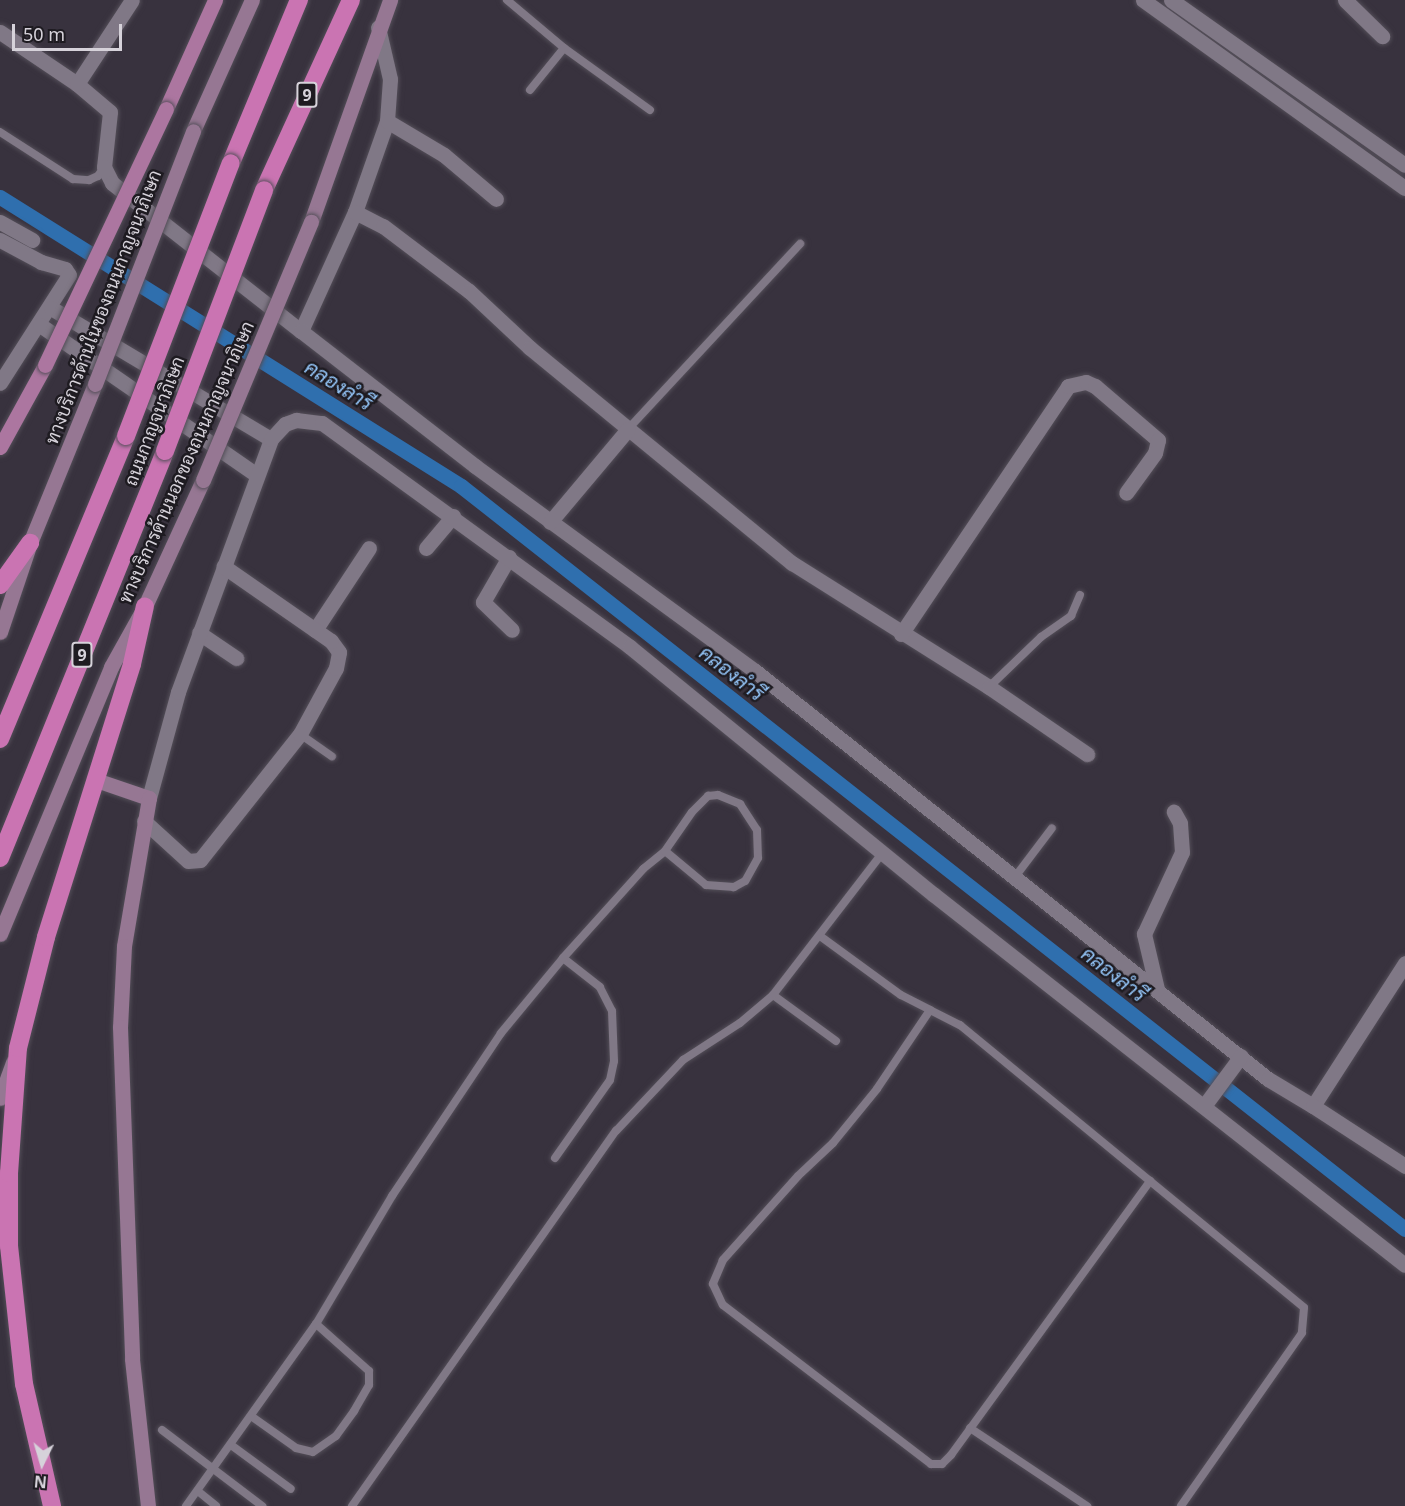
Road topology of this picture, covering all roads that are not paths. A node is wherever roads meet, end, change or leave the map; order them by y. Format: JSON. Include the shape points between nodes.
{"nodes":[{"id":1,"x":132,"y":0,"type":"edge"},
{"id":2,"x":215,"y":0,"type":"edge"},
{"id":3,"x":252,"y":0,"type":"edge"},
{"id":4,"x":299,"y":0,"type":"edge"},
{"id":5,"x":351,"y":0,"type":"edge"},
{"id":6,"x":390,"y":0,"type":"edge"},
{"id":7,"x":507,"y":0,"type":"edge"},
{"id":8,"x":1143,"y":0,"type":"edge"},
{"id":9,"x":1171,"y":0,"type":"edge"},
{"id":10,"x":1345,"y":0,"type":"edge"},
{"id":11,"x":378,"y":27,"type":"junction"},
{"id":12,"x":0,"y":32,"type":"edge"},
{"id":13,"x":1382,"y":36,"type":"dead end"},
{"id":14,"x":564,"y":48,"type":"junction"},
{"id":15,"x":76,"y":84,"type":"junction"},
{"id":16,"x":530,"y":90,"type":"dead end"},
{"id":17,"x":650,"y":110,"type":"dead end"},
{"id":18,"x":387,"y":121,"type":"junction"},
{"id":19,"x":0,"y":132,"type":"edge"},
{"id":20,"x":1405,"y":165,"type":"edge"},
{"id":21,"x":104,"y":167,"type":"junction"},
{"id":22,"x":1405,"y":188,"type":"edge"},
{"id":23,"x":496,"y":199,"type":"dead end"},
{"id":24,"x":355,"y":212,"type":"junction"},
{"id":25,"x":0,"y":222,"type":"edge"},
{"id":26,"x":0,"y":240,"type":"edge"},
{"id":27,"x":32,"y":240,"type":"dead end"},
{"id":28,"x":800,"y":244,"type":"dead end"},
{"id":29,"x":51,"y":308,"type":"junction"},
{"id":30,"x":40,"y":325,"type":"junction"},
{"id":31,"x":306,"y":335,"type":"junction"},
{"id":32,"x":0,"y":383,"type":"edge"},
{"id":33,"x":628,"y":429,"type":"junction"},
{"id":34,"x":271,"y":439,"type":"junction"},
{"id":35,"x":0,"y":447,"type":"edge"},
{"id":36,"x":257,"y":475,"type":"junction"},
{"id":37,"x":1126,"y":493,"type":"dead end"},
{"id":38,"x":453,"y":516,"type":"junction"},
{"id":39,"x":550,"y":522,"type":"junction"},
{"id":40,"x":30,"y":543,"type":"junction"},
{"id":41,"x":369,"y":548,"type":"dead end"},
{"id":42,"x":426,"y":548,"type":"dead end"},
{"id":43,"x":509,"y":557,"type":"junction"},
{"id":44,"x":223,"y":566,"type":"junction"},
{"id":45,"x":0,"y":585,"type":"edge"},
{"id":46,"x":1080,"y":595,"type":"dead end"},
{"id":47,"x":145,"y":606,"type":"junction"},
{"id":48,"x":315,"y":630,"type":"junction"},
{"id":49,"x":512,"y":630,"type":"dead end"},
{"id":50,"x":0,"y":632,"type":"edge"},
{"id":51,"x":199,"y":633,"type":"junction"},
{"id":52,"x":901,"y":634,"type":"junction"},
{"id":53,"x":236,"y":658,"type":"dead end"},
{"id":54,"x":989,"y":687,"type":"junction"},
{"id":55,"x":300,"y":734,"type":"junction"},
{"id":56,"x":0,"y":739,"type":"edge"},
{"id":57,"x":1087,"y":754,"type":"dead end"},
{"id":58,"x":332,"y":756,"type":"dead end"},
{"id":59,"x":96,"y":780,"type":"junction"},
{"id":60,"x":148,"y":798,"type":"junction"},
{"id":61,"x":1174,"y":812,"type":"dead end"},
{"id":62,"x":144,"y":821,"type":"junction"},
{"id":63,"x":1052,"y":828,"type":"dead end"},
{"id":64,"x":665,"y":851,"type":"junction"},
{"id":65,"x":883,"y":852,"type":"junction"},
{"id":66,"x":0,"y":858,"type":"edge"},
{"id":67,"x":1015,"y":877,"type":"junction"},
{"id":68,"x":0,"y":933,"type":"edge"},
{"id":69,"x":820,"y":936,"type":"junction"},
{"id":70,"x":563,"y":958,"type":"junction"},
{"id":71,"x":1405,"y":963,"type":"edge"},
{"id":72,"x":1157,"y":990,"type":"junction"},
{"id":73,"x":773,"y":995,"type":"junction"},
{"id":74,"x":930,"y":1010,"type":"junction"},
{"id":75,"x":836,"y":1041,"type":"dead end"},
{"id":76,"x":18,"y":1048,"type":"junction"},
{"id":77,"x":1236,"y":1062,"type":"junction"},
{"id":78,"x":0,"y":1098,"type":"edge"},
{"id":79,"x":1206,"y":1103,"type":"junction"},
{"id":80,"x":1313,"y":1106,"type":"junction"},
{"id":81,"x":555,"y":1158,"type":"dead end"},
{"id":82,"x":1405,"y":1166,"type":"edge"},
{"id":83,"x":1150,"y":1181,"type":"junction"},
{"id":84,"x":1405,"y":1265,"type":"edge"},
{"id":85,"x":316,"y":1324,"type":"junction"},
{"id":86,"x":250,"y":1416,"type":"junction"},
{"id":87,"x":970,"y":1428,"type":"junction"},
{"id":88,"x":162,"y":1430,"type":"dead end"},
{"id":89,"x":231,"y":1445,"type":"junction"},
{"id":90,"x":215,"y":1469,"type":"junction"},
{"id":91,"x":291,"y":1489,"type":"dead end"},
{"id":92,"x":199,"y":1492,"type":"junction"},
{"id":93,"x":52,"y":1506,"type":"edge"},
{"id":94,"x":148,"y":1506,"type":"edge"},
{"id":95,"x":186,"y":1506,"type":"edge"},
{"id":96,"x":216,"y":1506,"type":"edge"},
{"id":97,"x":262,"y":1506,"type":"edge"},
{"id":98,"x":352,"y":1506,"type":"edge"},
{"id":99,"x":1087,"y":1506,"type":"edge"},
{"id":100,"x":1181,"y":1506,"type":"edge"}],
"edges":[{"from":1,"to":15,"type":"street"},
{"from":2,"to":35,"type":"main road","bridge":true,"via":[[45,365]]},
{"from":3,"to":40,"type":"main road","name":"ทางบริการด้านในของถนนกาญจนาภิเษก","bridge":true,"via":[[193,131]]},
{"from":4,"to":56,"type":"highway","name":"ถนนกาญจนาภิเษก","number":"9","bridge":true,"via":[[231,163],[126,436]]},
{"from":5,"to":66,"type":"highway","name":"ถนนกาญจนาภิเษก","number":"9","bridge":true,"via":[[264,190],[165,451]]},
{"from":6,"to":11,"type":"main road","name":"ทางบริการด้านนอกของถนนกาญจนาภิเษก"},
{"from":7,"to":14,"type":"lane"},
{"from":8,"to":22,"type":"street"},
{"from":9,"to":20,"type":"street"},
{"from":10,"to":13,"type":"street"},
{"from":11,"to":18,"type":"street","via":[[390,79]]},
{"from":11,"to":47,"type":"main road","name":"ทางบริการด้านนอกของถนนกาญจนาภิเษก","bridge":true,"via":[[311,222],[203,480]]},
{"from":12,"to":15,"type":"street"},
{"from":14,"to":16,"type":"lane"},
{"from":14,"to":17,"type":"lane"},
{"from":15,"to":21,"type":"street","via":[[110,112]]},
{"from":18,"to":23,"type":"street","via":[[444,155]]},
{"from":18,"to":24,"type":"street"},
{"from":19,"to":21,"type":"lane","via":[[73,179],[89,180]]},
{"from":21,"to":31,"type":"street","via":[[112,183],[129,199]]},
{"from":24,"to":31,"type":"street"},
{"from":24,"to":33,"type":"street","via":[[383,225],[469,291],[530,348]]},
{"from":25,"to":27,"type":"street"},
{"from":26,"to":29,"type":"street","via":[[68,272]]},
{"from":28,"to":33,"type":"lane"},
{"from":29,"to":30,"type":"street"},
{"from":29,"to":34,"type":"street"},
{"from":30,"to":32,"type":"street"},
{"from":30,"to":36,"type":"street"},
{"from":31,"to":39,"type":"street"},
{"from":33,"to":39,"type":"street"},
{"from":33,"to":52,"type":"street","via":[[792,563]]},
{"from":34,"to":36,"type":"street"},
{"from":34,"to":38,"type":"street","via":[[285,424],[296,420],[322,423]]},
{"from":36,"to":44,"type":"street"},
{"from":37,"to":52,"type":"street","via":[[1155,453],[1158,440],[1095,386],[1086,382],[1068,386]]},
{"from":38,"to":42,"type":"street"},
{"from":38,"to":43,"type":"street"},
{"from":39,"to":67,"type":"street","via":[[755,672]]},
{"from":40,"to":45,"type":"highway"},
{"from":40,"to":50,"type":"main road","name":"ทางบริการด้านในของถนนกาญจนาภิเษก"},
{"from":41,"to":48,"type":"street"},
{"from":43,"to":49,"type":"street","via":[[483,602]]},
{"from":43,"to":65,"type":"street","via":[[630,647]]},
{"from":44,"to":48,"type":"street"},
{"from":44,"to":51,"type":"street"},
{"from":46,"to":54,"type":"lane","via":[[1071,616],[1041,637]]},
{"from":47,"to":59,"type":"highway"},
{"from":47,"to":68,"type":"main road","name":"ทางบริการด้านนอกของถนนกาญจนาภิเษก","via":[[111,667]]},
{"from":48,"to":55,"type":"street","via":[[336,646],[339,658]]},
{"from":51,"to":53,"type":"street"},
{"from":51,"to":60,"type":"street"},
{"from":52,"to":54,"type":"street"},
{"from":54,"to":57,"type":"street"},
{"from":55,"to":58,"type":"lane"},
{"from":55,"to":62,"type":"street","via":[[200,860],[188,861]]},
{"from":59,"to":60,"type":"main road"},
{"from":59,"to":76,"type":"highway","via":[[46,937]]},
{"from":60,"to":62,"type":"main road"},
{"from":61,"to":72,"type":"street","via":[[1180,823],[1182,852],[1144,934]]},
{"from":62,"to":94,"type":"main road","via":[[124,946],[120,1087],[134,1380]]},
{"from":63,"to":67,"type":"lane"},
{"from":64,"to":64,"type":"lane","via":[[706,885],[734,887],[746,881],[758,858],[757,830],[740,804],[718,795],[708,796]]},
{"from":64,"to":70,"type":"lane","via":[[643,869]]},
{"from":65,"to":69,"type":"lane"},
{"from":65,"to":79,"type":"street"},
{"from":67,"to":72,"type":"street"},
{"from":69,"to":73,"type":"lane"},
{"from":69,"to":74,"type":"lane","via":[[901,995]]},
{"from":70,"to":81,"type":"lane","via":[[600,987],[612,1011],[614,1061],[610,1080]]},
{"from":70,"to":85,"type":"lane","via":[[501,1033],[392,1196]]},
{"from":71,"to":80,"type":"street"},
{"from":72,"to":77,"type":"street"},
{"from":73,"to":75,"type":"lane"},
{"from":73,"to":98,"type":"lane","via":[[740,1023],[683,1060],[616,1131]]},
{"from":74,"to":83,"type":"lane","via":[[960,1025]]},
{"from":74,"to":87,"type":"lane","via":[[877,1089],[833,1143],[723,1260],[713,1284],[723,1305],[931,1464],[942,1464]]},
{"from":76,"to":78,"type":"main road"},
{"from":76,"to":93,"type":"highway","via":[[9,1246],[24,1384]]},
{"from":77,"to":79,"type":"street"},
{"from":77,"to":80,"type":"street"},
{"from":79,"to":84,"type":"street"},
{"from":80,"to":82,"type":"street"},
{"from":83,"to":87,"type":"lane"},
{"from":83,"to":100,"type":"lane","via":[[1293,1298],[1304,1308],[1306,1320],[1302,1333]]},
{"from":85,"to":86,"type":"lane"},
{"from":85,"to":86,"type":"lane","via":[[369,1371],[369,1385],[354,1411],[336,1436],[313,1452],[296,1448]]},
{"from":86,"to":89,"type":"lane"},
{"from":87,"to":99,"type":"lane"},
{"from":88,"to":90,"type":"lane"},
{"from":89,"to":90,"type":"lane"},
{"from":89,"to":91,"type":"lane"},
{"from":90,"to":92,"type":"lane"},
{"from":90,"to":97,"type":"lane"},
{"from":92,"to":95,"type":"lane"},
{"from":92,"to":96,"type":"lane"}]}
